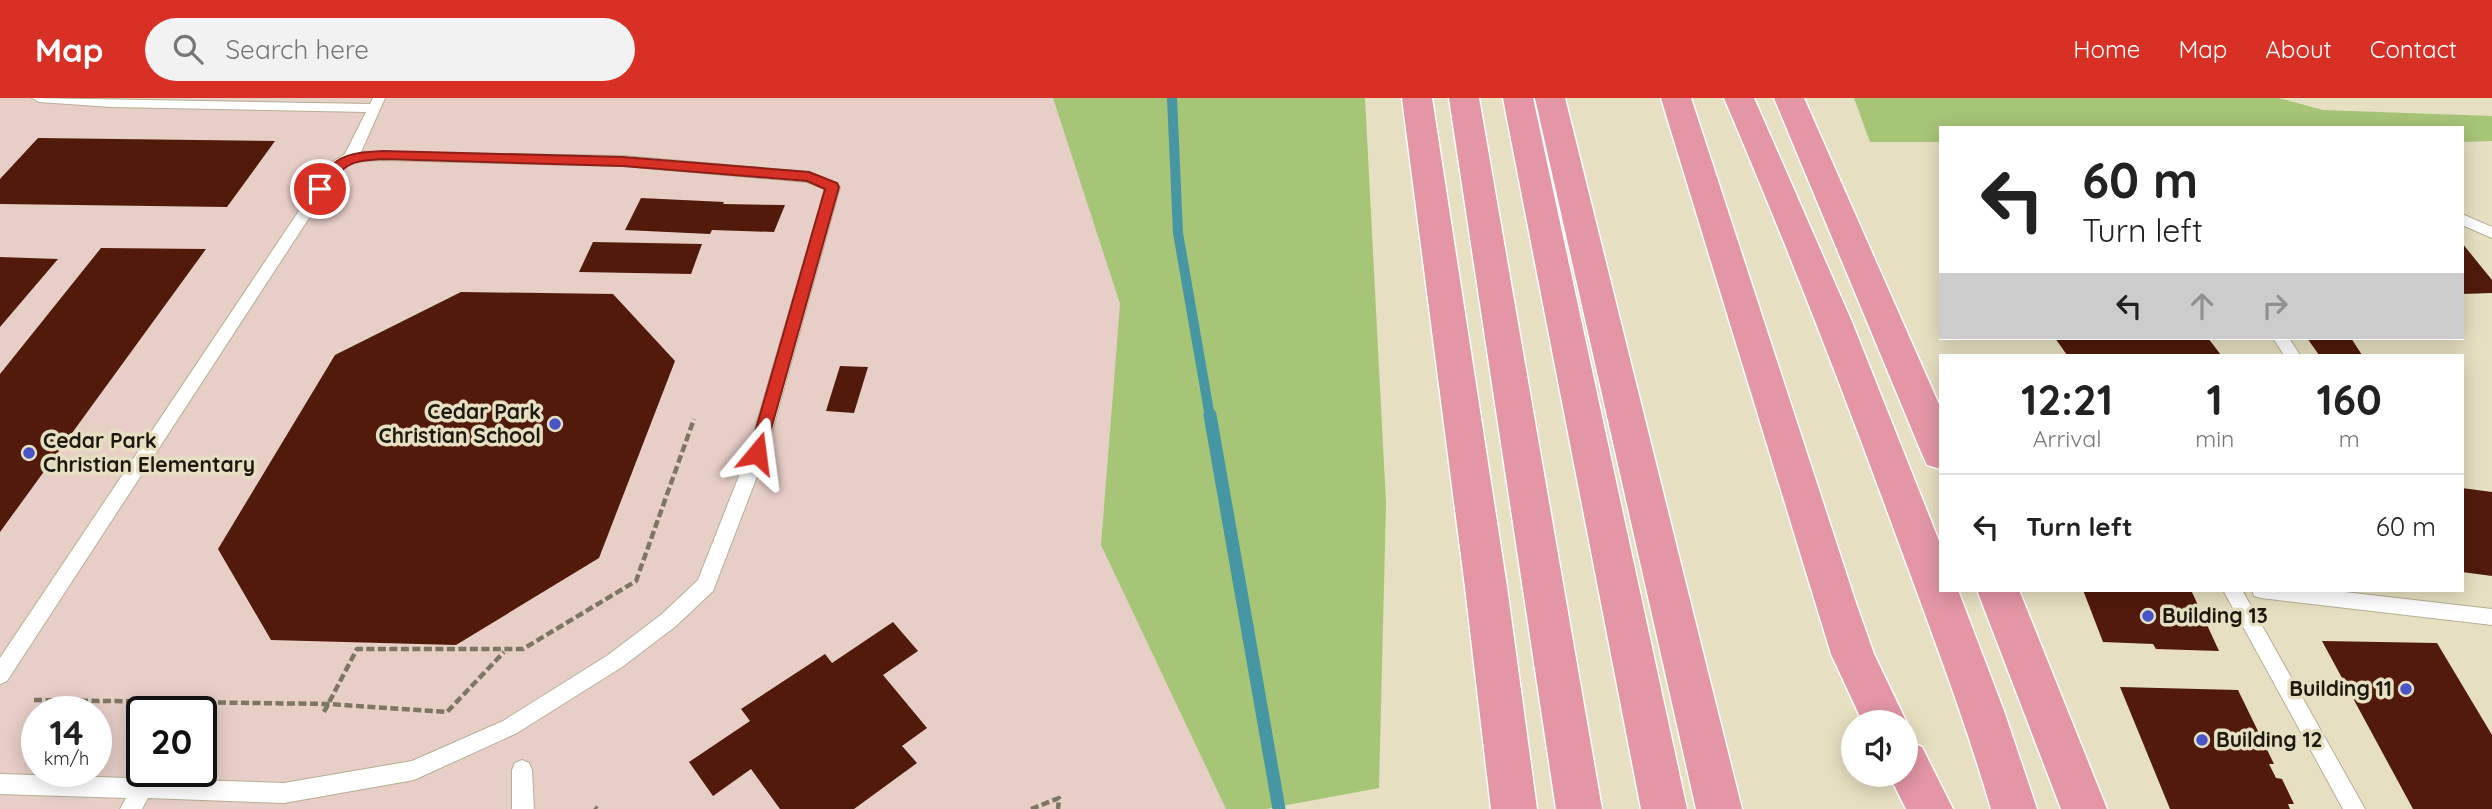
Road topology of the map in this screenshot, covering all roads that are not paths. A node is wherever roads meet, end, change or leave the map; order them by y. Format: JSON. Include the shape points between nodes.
{"nodes":[{"id":1,"x":38,"y":98,"type":"edge"},
{"id":2,"x":1417,"y":98,"type":"edge"},
{"id":3,"x":1464,"y":98,"type":"edge"},
{"id":4,"x":1518,"y":98,"type":"edge"},
{"id":5,"x":1550,"y":98,"type":"edge"},
{"id":6,"x":1676,"y":98,"type":"edge"},
{"id":7,"x":1739,"y":98,"type":"edge"},
{"id":8,"x":1789,"y":98,"type":"edge"},
{"id":9,"x":377,"y":103,"type":"edge"},
{"id":10,"x":351,"y":157,"type":"junction"},
{"id":11,"x":2464,"y":220,"type":"edge"},
{"id":12,"x":2492,"y":233,"type":"edge"},
{"id":13,"x":1939,"y":449,"type":"edge"},
{"id":14,"x":1486,"y":587,"type":"junction"},
{"id":15,"x":1998,"y":592,"type":"edge"},
{"id":16,"x":2233,"y":592,"type":"edge"},
{"id":17,"x":2278,"y":592,"type":"edge"},
{"id":18,"x":2492,"y":617,"type":"edge"},
{"id":19,"x":0,"y":675,"type":"edge"},
{"id":20,"x":1879,"y":710,"type":"edge"},
{"id":21,"x":522,"y":770,"type":"dead end"},
{"id":22,"x":0,"y":784,"type":"edge"},
{"id":23,"x":1918,"y":786,"type":"edge"},
{"id":24,"x":142,"y":789,"type":"junction"},
{"id":25,"x":131,"y":809,"type":"edge"},
{"id":26,"x":523,"y":809,"type":"edge"},
{"id":27,"x":1496,"y":809,"type":"edge"},
{"id":28,"x":1514,"y":809,"type":"edge"},
{"id":29,"x":1579,"y":809,"type":"edge"},
{"id":30,"x":1664,"y":809,"type":"edge"},
{"id":31,"x":1719,"y":809,"type":"edge"},
{"id":32,"x":1930,"y":809,"type":"edge"},
{"id":33,"x":2014,"y":809,"type":"edge"},
{"id":34,"x":2084,"y":809,"type":"edge"},
{"id":35,"x":2354,"y":809,"type":"edge"}],
"edges":[{"from":1,"to":9,"type":"lane","via":[[111,103]]},
{"from":2,"to":14,"type":"highway"},
{"from":3,"to":29,"type":"highway"},
{"from":4,"to":30,"type":"highway"},
{"from":5,"to":31,"type":"highway"},
{"from":6,"to":20,"type":"highway","via":[[1835,603]]},
{"from":7,"to":33,"type":"highway","via":[[1783,194],[1895,479],[1999,756]]},
{"from":8,"to":13,"type":"highway"},
{"from":9,"to":10,"type":"lane"},
{"from":10,"to":19,"type":"lane","via":[[336,166]]},
{"from":10,"to":24,"type":"lane","via":[[623,161],[809,177],[832,187],[757,453],[706,585],[669,620],[510,727],[414,770],[284,793]]},
{"from":11,"to":12,"type":"lane"},
{"from":14,"to":27,"type":"highway"},
{"from":14,"to":28,"type":"highway"},
{"from":15,"to":34,"type":"highway"},
{"from":16,"to":35,"type":"lane"},
{"from":17,"to":18,"type":"lane"},
{"from":21,"to":26,"type":"lane"},
{"from":22,"to":24,"type":"lane"},
{"from":23,"to":32,"type":"highway"},
{"from":24,"to":25,"type":"lane"}]}
